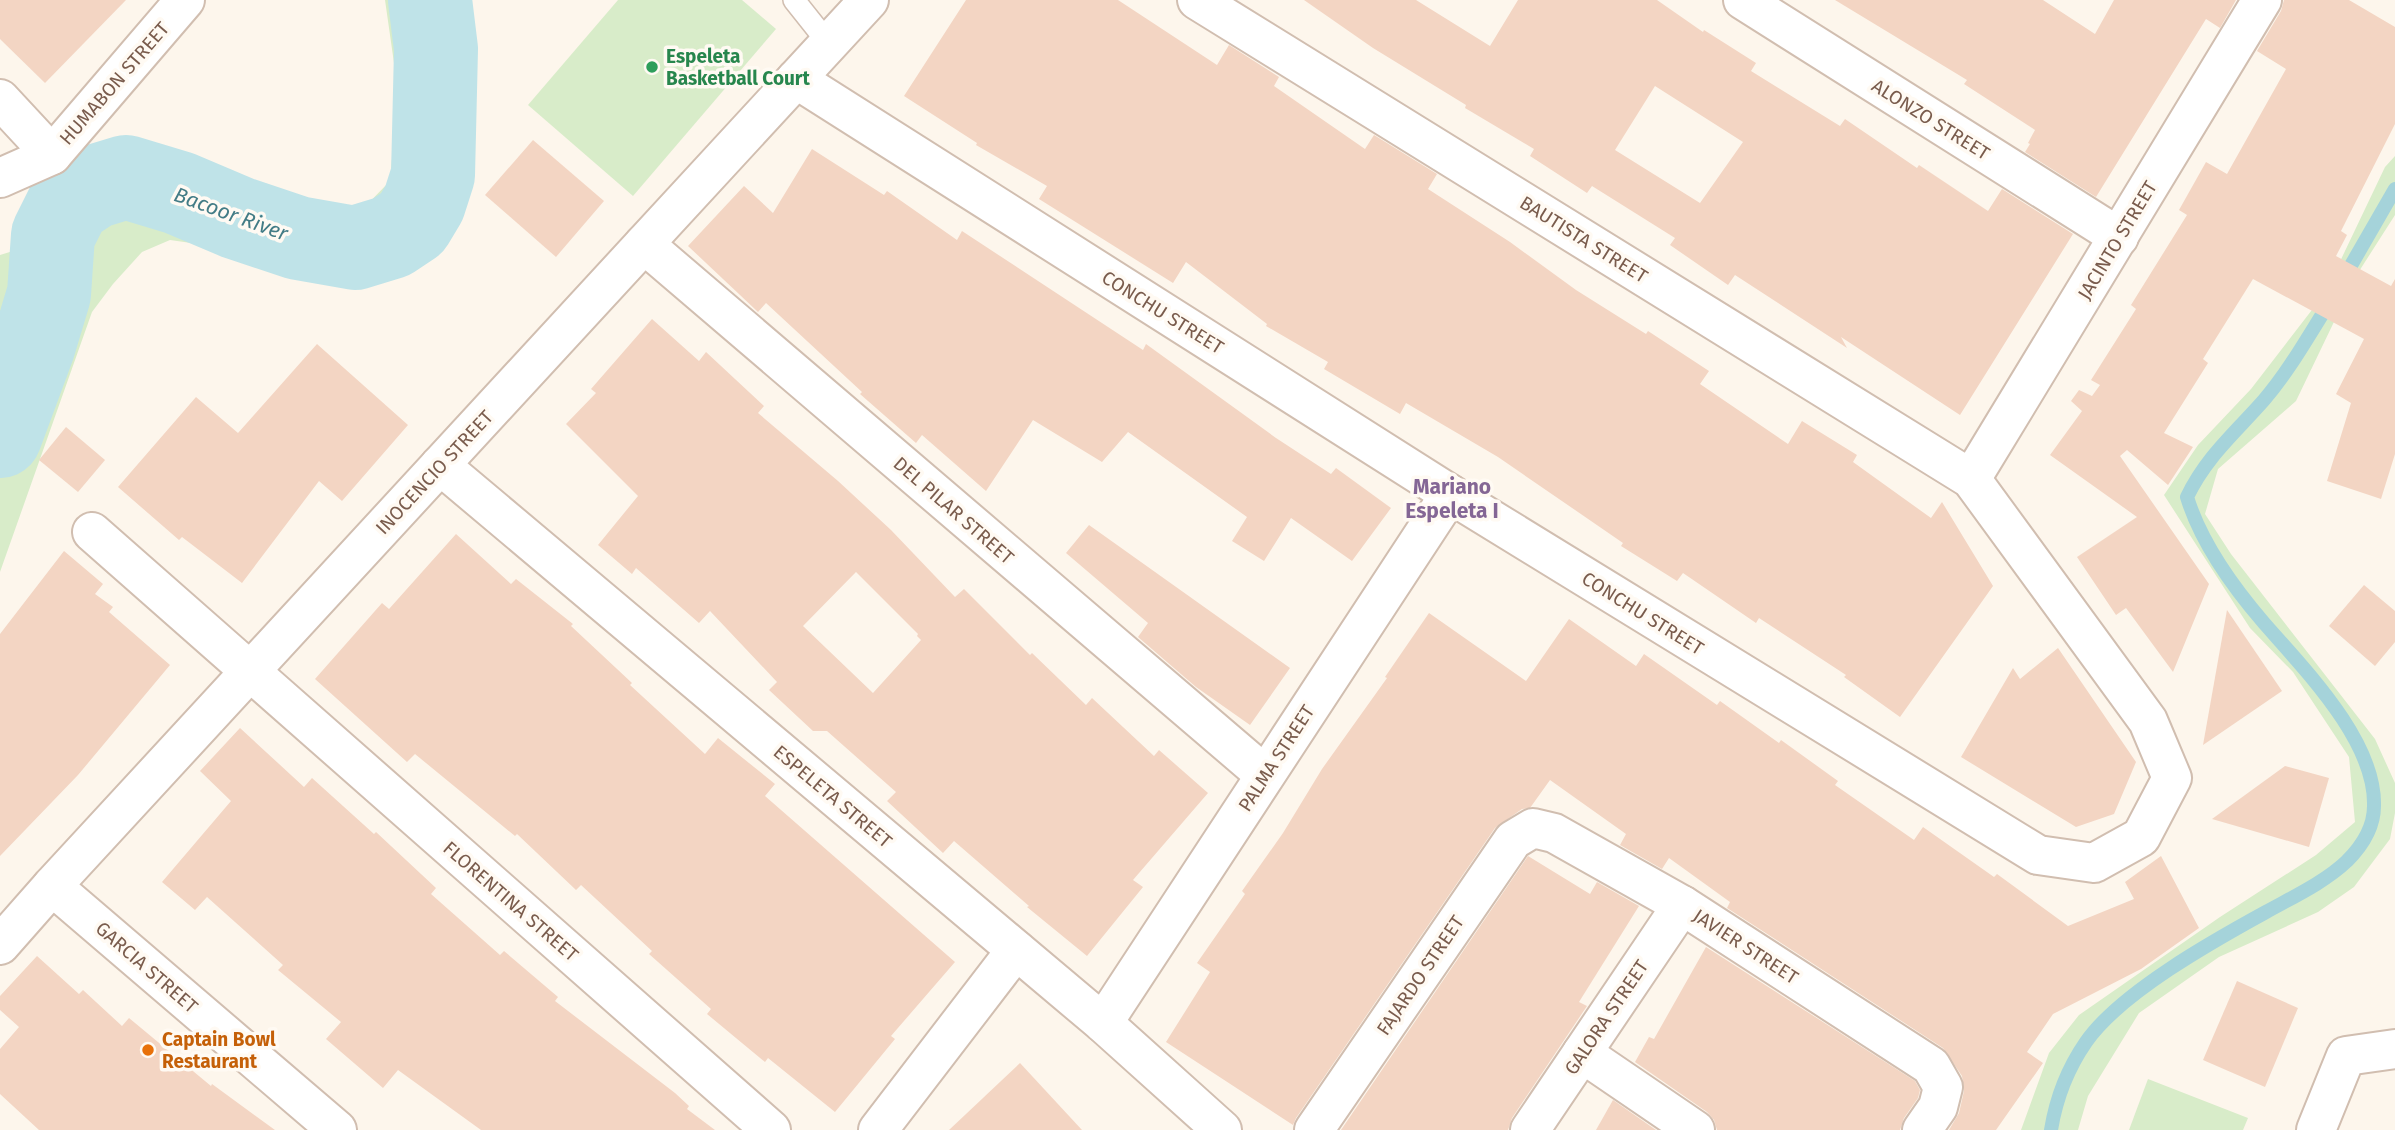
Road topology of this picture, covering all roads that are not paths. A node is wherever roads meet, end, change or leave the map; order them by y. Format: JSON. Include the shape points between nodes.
{"nodes":[{"id":1,"x":185,"y":0,"type":"edge"},
{"id":2,"x":794,"y":0,"type":"edge"},
{"id":3,"x":869,"y":0,"type":"edge"},
{"id":4,"x":1197,"y":0,"type":"edge"},
{"id":5,"x":1743,"y":0,"type":"edge"},
{"id":6,"x":2262,"y":0,"type":"edge"},
{"id":7,"x":829,"y":44,"type":"junction"},
{"id":8,"x":796,"y":79,"type":"junction"},
{"id":9,"x":0,"y":99,"type":"edge"},
{"id":10,"x":52,"y":155,"type":"junction"},
{"id":11,"x":0,"y":178,"type":"edge"},
{"id":12,"x":2119,"y":237,"type":"junction"},
{"id":13,"x":644,"y":244,"type":"junction"},
{"id":14,"x":440,"y":465,"type":"junction"},
{"id":15,"x":1970,"y":479,"type":"junction"},
{"id":16,"x":1450,"y":494,"type":"junction"},
{"id":17,"x":92,"y":532,"type":"dead end"},
{"id":18,"x":250,"y":671,"type":"junction"},
{"id":19,"x":1265,"y":775,"type":"junction"},
{"id":20,"x":1533,"y":828,"type":"joint"},
{"id":21,"x":52,"y":886,"type":"junction"},
{"id":22,"x":1682,"y":905,"type":"junction"},
{"id":23,"x":0,"y":945,"type":"edge"},
{"id":24,"x":1016,"y":950,"type":"junction"},
{"id":25,"x":1103,"y":1023,"type":"junction"},
{"id":26,"x":2395,"y":1049,"type":"edge"},
{"id":27,"x":1581,"y":1053,"type":"junction"},
{"id":28,"x":337,"y":1130,"type":"edge"},
{"id":29,"x":771,"y":1130,"type":"edge"},
{"id":30,"x":878,"y":1130,"type":"edge"},
{"id":31,"x":1222,"y":1130,"type":"edge"},
{"id":32,"x":1314,"y":1130,"type":"edge"},
{"id":33,"x":1530,"y":1130,"type":"edge"},
{"id":34,"x":1695,"y":1130,"type":"edge"},
{"id":35,"x":1922,"y":1130,"type":"edge"},
{"id":36,"x":2316,"y":1130,"type":"edge"}],
"edges":[{"from":1,"to":10,"type":"street","name":"HUMABON STREET"},
{"from":2,"to":7,"type":"lane"},
{"from":3,"to":7,"type":"street","name":"INOCENCIO STREET"},
{"from":4,"to":15,"type":"street","name":"BAUTISTA STREET"},
{"from":5,"to":12,"type":"street","name":"ALONZO STREET"},
{"from":6,"to":12,"type":"street","name":"JACINTO STREET"},
{"from":7,"to":8,"type":"street","name":"INOCENCIO STREET"},
{"from":8,"to":13,"type":"street","name":"INOCENCIO STREET"},
{"from":8,"to":16,"type":"street","name":"CONCHU STREET"},
{"from":9,"to":10,"type":"street"},
{"from":10,"to":11,"type":"street","name":"HUMABON STREET"},
{"from":12,"to":15,"type":"street","name":"JACINTO STREET"},
{"from":13,"to":14,"type":"street","name":"INOCENCIO STREET"},
{"from":13,"to":19,"type":"street","name":"DEL PILAR STREET"},
{"from":14,"to":18,"type":"street","name":"INOCENCIO STREET"},
{"from":14,"to":24,"type":"street","name":"ESPELETA STREET"},
{"from":15,"to":16,"type":"street","name":"CONCHU STREET","via":[[2148,720],[2172,778],[2141,837],[2094,863],[2038,855]]},
{"from":16,"to":19,"type":"street","name":"PALMA STREET"},
{"from":17,"to":18,"type":"street","name":"FLORENTINA STREET"},
{"from":18,"to":21,"type":"street","name":"INOCENCIO STREET"},
{"from":18,"to":29,"type":"street","name":"FLORENTINA STREET"},
{"from":19,"to":25,"type":"street","name":"PALMA STREET"},
{"from":20,"to":22,"type":"street","name":"JAVIER STREET","via":[[1554,833]]},
{"from":20,"to":32,"type":"street","name":"FAJARDO STREET","via":[[1513,840]]},
{"from":21,"to":23,"type":"street","name":"INOCENCIO STREET"},
{"from":21,"to":28,"type":"street","name":"GARCIA STREET"},
{"from":22,"to":27,"type":"street","name":"GALORA STREET"},
{"from":22,"to":35,"type":"street","name":"JAVIER STREET","via":[[1931,1066],[1943,1087],[1938,1107]]},
{"from":24,"to":25,"type":"street","name":"ESPELETA STREET"},
{"from":24,"to":30,"type":"street"},
{"from":25,"to":31,"type":"street","name":"ESPELETA STREET"},
{"from":26,"to":36,"type":"street","via":[[2346,1056]]},
{"from":27,"to":33,"type":"street","name":"GALORA STREET"},
{"from":27,"to":34,"type":"street"}]}
